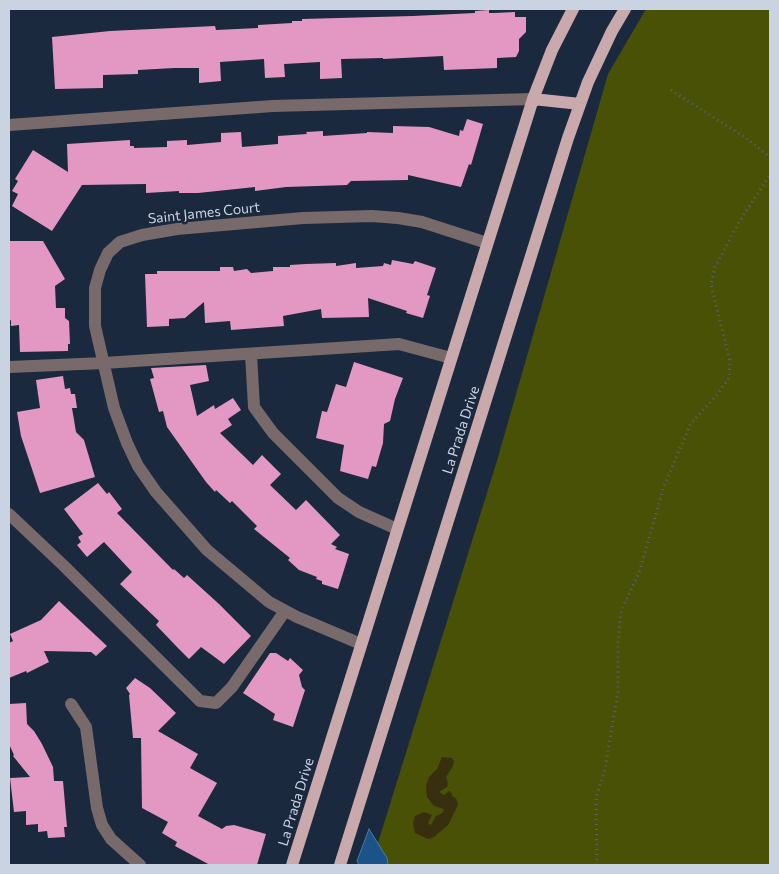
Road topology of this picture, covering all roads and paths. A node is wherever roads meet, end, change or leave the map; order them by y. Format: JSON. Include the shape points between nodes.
{"nodes":[{"id":1,"x":573,"y":9,"type":"edge"},
{"id":2,"x":625,"y":9,"type":"edge"},
{"id":3,"x":671,"y":90,"type":"dead end"},
{"id":4,"x":533,"y":99,"type":"junction"},
{"id":5,"x":580,"y":104,"type":"junction"},
{"id":6,"x":9,"y":125,"type":"edge"},
{"id":7,"x":770,"y":157,"type":"edge"},
{"id":8,"x":770,"y":175,"type":"edge"},
{"id":9,"x":487,"y":243,"type":"junction"},
{"id":10,"x":251,"y":354,"type":"junction"},
{"id":11,"x":451,"y":358,"type":"junction"},
{"id":12,"x":104,"y":363,"type":"junction"},
{"id":13,"x":9,"y":367,"type":"edge"},
{"id":14,"x":9,"y":514,"type":"edge"},
{"id":15,"x":398,"y":529,"type":"junction"},
{"id":16,"x":285,"y":611,"type":"junction"},
{"id":17,"x":361,"y":644,"type":"junction"},
{"id":18,"x":71,"y":704,"type":"dead end"},
{"id":19,"x":140,"y":865,"type":"edge"},
{"id":20,"x":292,"y":865,"type":"edge"},
{"id":21,"x":340,"y":865,"type":"edge"},
{"id":22,"x":597,"y":865,"type":"edge"}],
"edges":[{"from":1,"to":4,"type":"main road","name":"La Prada Drive","via":[[552,50]]},
{"from":2,"to":5,"type":"main road","name":"La Prada Drive","via":[[598,58]]},
{"from":3,"to":7,"type":"path"},
{"from":4,"to":5,"type":"main road"},
{"from":4,"to":6,"type":"street","via":[[274,106]]},
{"from":4,"to":9,"type":"main road","name":"La Prada Drive"},
{"from":5,"to":21,"type":"main road","name":"La Prada Drive"},
{"from":8,"to":22,"type":"path","via":[[739,222],[715,267],[711,285],[730,360],[729,378],[691,423],[664,486],[644,557],[621,610],[618,692],[596,798]]},
{"from":9,"to":11,"type":"main road","name":"La Prada Drive"},
{"from":9,"to":12,"type":"street","name":"Saint James Court","via":[[422,222],[372,216],[303,218],[142,235],[120,242],[108,253],[100,270],[95,288],[95,326]]},
{"from":10,"to":11,"type":"street","via":[[399,344]]},
{"from":10,"to":12,"type":"street"},
{"from":10,"to":15,"type":"street","via":[[254,407],[273,433],[338,498],[359,512]]},
{"from":11,"to":15,"type":"main road","name":"La Prada Drive"},
{"from":12,"to":13,"type":"street"},
{"from":12,"to":16,"type":"street","name":"Saint James Court","via":[[114,408],[127,444],[156,492],[207,550],[269,602]]},
{"from":14,"to":16,"type":"street","via":[[200,701],[216,703],[232,687]]},
{"from":15,"to":17,"type":"main road","name":"La Prada Drive"},
{"from":16,"to":17,"type":"street","name":"Saint James Court"},
{"from":17,"to":20,"type":"main road","name":"La Prada Drive"},
{"from":18,"to":19,"type":"street","via":[[86,727],[102,825],[111,839]]}]}
